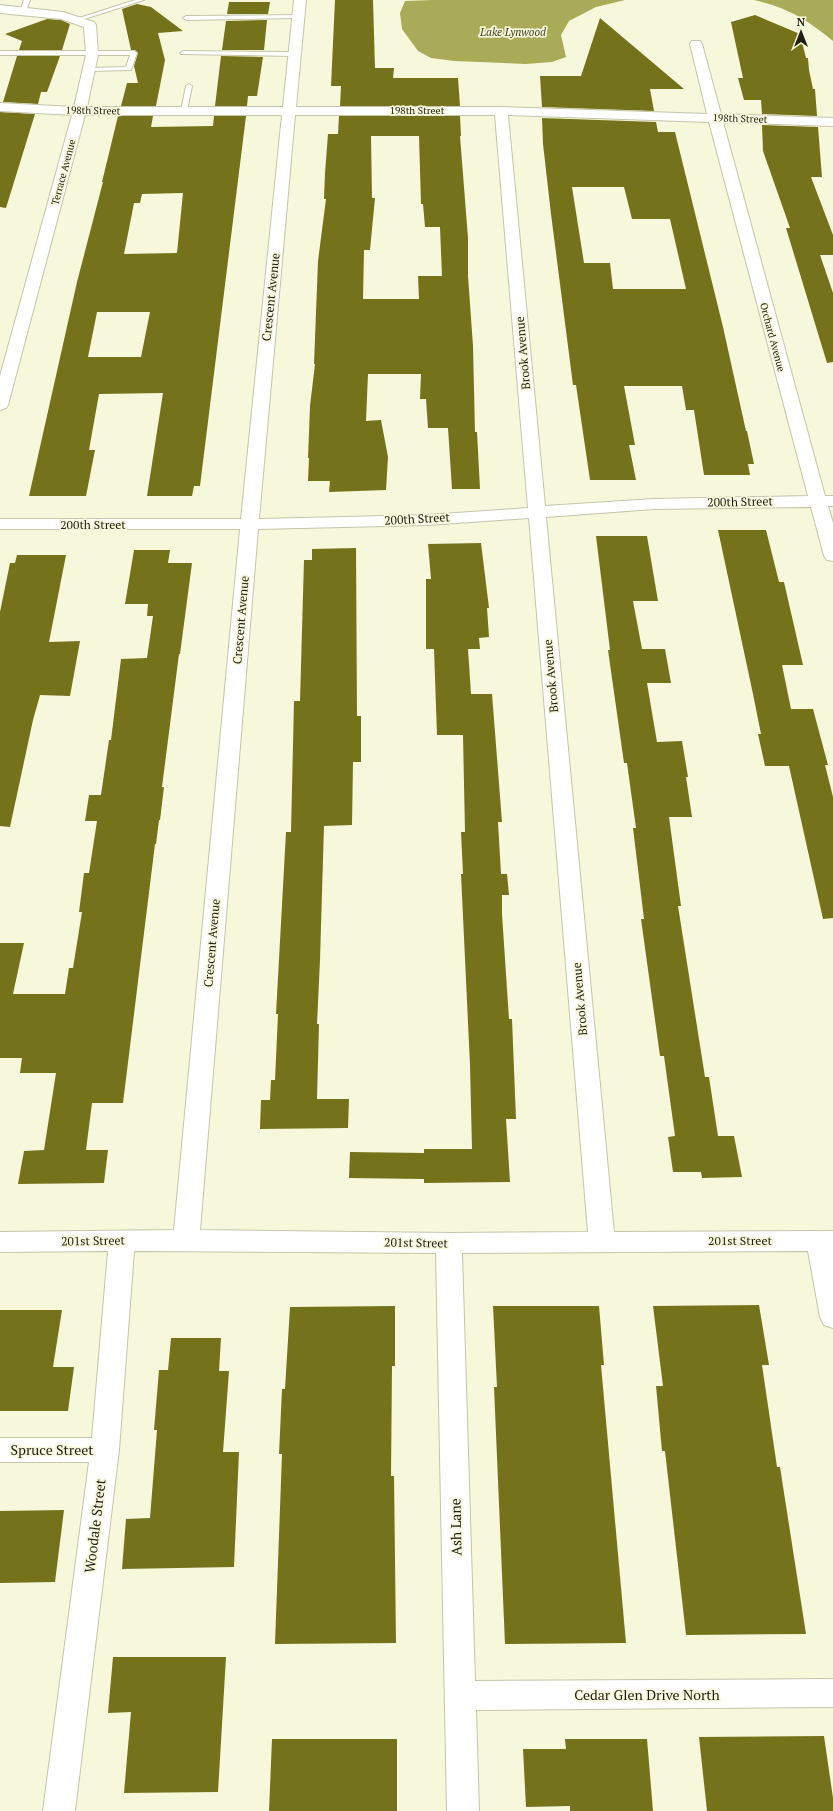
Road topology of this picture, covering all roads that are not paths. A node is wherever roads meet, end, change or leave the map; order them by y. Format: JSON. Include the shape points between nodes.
{"nodes":[{"id":1,"x":141,"y":0,"type":"edge"},
{"id":2,"x":25,"y":5,"type":"edge"},
{"id":3,"x":0,"y":9,"type":"edge"},
{"id":4,"x":300,"y":9,"type":"edge"},
{"id":5,"x":186,"y":18,"type":"dead end"},
{"id":6,"x":76,"y":20,"type":"junction"},
{"id":7,"x":696,"y":44,"type":"dead end"},
{"id":8,"x":0,"y":53,"type":"edge"},
{"id":9,"x":92,"y":53,"type":"junction"},
{"id":10,"x":183,"y":54,"type":"dead end"},
{"id":11,"x":295,"y":54,"type":"junction"},
{"id":12,"x":89,"y":69,"type":"junction"},
{"id":13,"x":189,"y":86,"type":"dead end"},
{"id":14,"x":0,"y":107,"type":"edge"},
{"id":15,"x":184,"y":110,"type":"junction"},
{"id":16,"x":290,"y":110,"type":"junction"},
{"id":17,"x":80,"y":111,"type":"junction"},
{"id":18,"x":501,"y":111,"type":"junction"},
{"id":19,"x":715,"y":117,"type":"junction"},
{"id":20,"x":833,"y":122,"type":"edge"},
{"id":21,"x":0,"y":405,"type":"edge"},
{"id":22,"x":825,"y":501,"type":"edge"},
{"id":23,"x":537,"y":511,"type":"junction"},
{"id":24,"x":0,"y":524,"type":"edge"},
{"id":25,"x":249,"y":525,"type":"junction"},
{"id":26,"x":833,"y":556,"type":"edge"},
{"id":27,"x":186,"y":1240,"type":"junction"},
{"id":28,"x":122,"y":1241,"type":"junction"},
{"id":29,"x":826,"y":1241,"type":"edge"},
{"id":30,"x":0,"y":1242,"type":"edge"},
{"id":31,"x":602,"y":1242,"type":"junction"},
{"id":32,"x":449,"y":1243,"type":"junction"},
{"id":33,"x":833,"y":1316,"type":"edge"},
{"id":34,"x":0,"y":1450,"type":"edge"},
{"id":35,"x":104,"y":1450,"type":"junction"},
{"id":36,"x":833,"y":1693,"type":"edge"},
{"id":37,"x":460,"y":1696,"type":"junction"},
{"id":38,"x":59,"y":1811,"type":"edge"},
{"id":39,"x":463,"y":1811,"type":"edge"}],
"edges":[{"from":1,"to":6,"type":"lane"},
{"from":2,"to":3,"type":"street","name":"Terrace Avenue"},
{"from":2,"to":6,"type":"street","name":"Terrace Avenue"},
{"from":4,"to":5,"type":"lane"},
{"from":4,"to":11,"type":"street","name":"Crescent Avenue"},
{"from":6,"to":9,"type":"street","name":"Terrace Avenue","via":[[90,25]]},
{"from":7,"to":19,"type":"street","name":"Orchard Avenue"},
{"from":8,"to":9,"type":"lane"},
{"from":9,"to":12,"type":"street","name":"Terrace Avenue"},
{"from":9,"to":12,"type":"lane","via":[[134,53],[129,69]]},
{"from":10,"to":11,"type":"lane"},
{"from":11,"to":16,"type":"street","name":"Crescent Avenue"},
{"from":12,"to":17,"type":"street","name":"Terrace Avenue"},
{"from":13,"to":15,"type":"lane"},
{"from":14,"to":17,"type":"street","name":"198th Street"},
{"from":15,"to":16,"type":"street","name":"198th Street"},
{"from":15,"to":17,"type":"street","name":"198th Street"},
{"from":16,"to":18,"type":"street","name":"198th Street"},
{"from":16,"to":25,"type":"street","name":"Crescent Avenue"},
{"from":17,"to":21,"type":"street","name":"Terrace Avenue"},
{"from":18,"to":19,"type":"street","name":"198th Street"},
{"from":18,"to":23,"type":"street","name":"Brook Avenue"},
{"from":19,"to":20,"type":"street","name":"198th Street"},
{"from":19,"to":22,"type":"street","name":"Orchard Avenue"},
{"from":22,"to":23,"type":"street","name":"200th Street","via":[[654,504]]},
{"from":22,"to":26,"type":"street","name":"Orchard Avenue"},
{"from":23,"to":25,"type":"street","name":"200th Street","via":[[428,520]]},
{"from":23,"to":31,"type":"street","name":"Brook Avenue"},
{"from":24,"to":25,"type":"street","name":"200th Street"},
{"from":25,"to":27,"type":"street","name":"Crescent Avenue"},
{"from":27,"to":28,"type":"street","name":"201st Street"},
{"from":27,"to":32,"type":"street","name":"201st Street"},
{"from":28,"to":30,"type":"street","name":"201st Street"},
{"from":28,"to":35,"type":"street","name":"Woodale Street"},
{"from":29,"to":31,"type":"street","name":"201st Street"},
{"from":29,"to":33,"type":"street"},
{"from":31,"to":32,"type":"street","name":"201st Street"},
{"from":32,"to":37,"type":"street","name":"Ash Lane"},
{"from":34,"to":35,"type":"street","name":"Spruce Street"},
{"from":35,"to":38,"type":"street","name":"Woodale Street"},
{"from":36,"to":37,"type":"street","name":"Cedar Glen Drive North"},
{"from":37,"to":39,"type":"street","name":"Ash Lane"}]}
